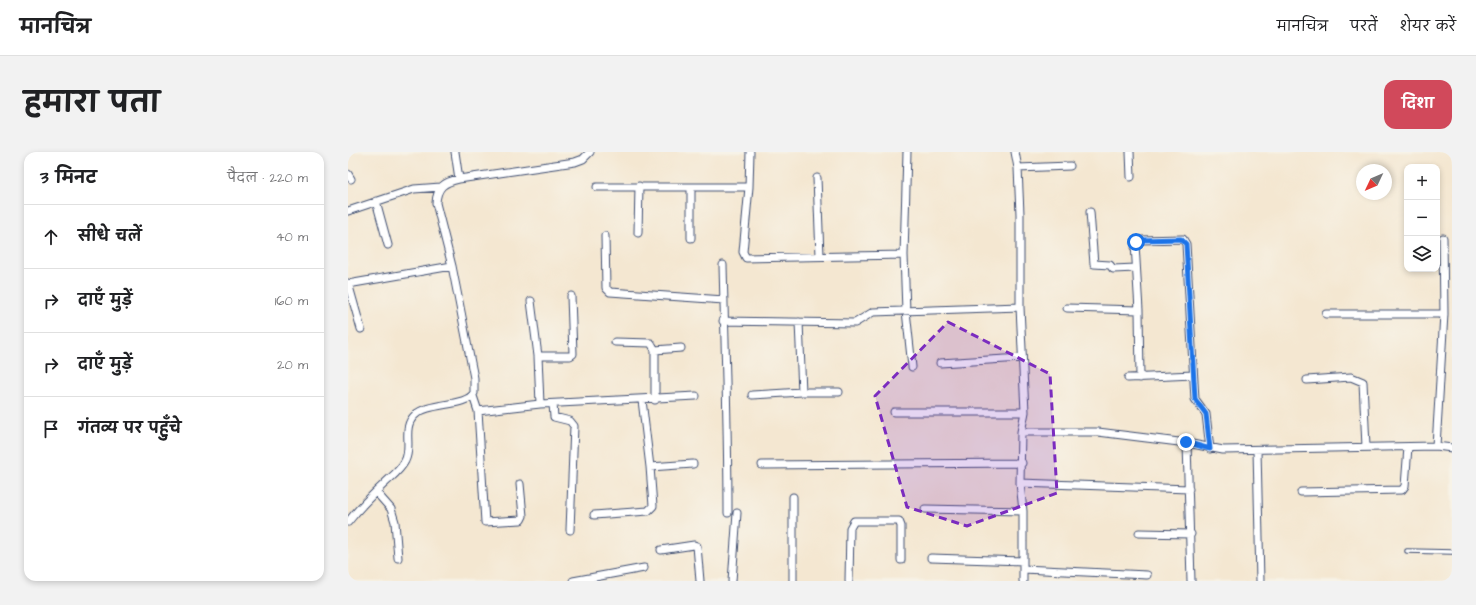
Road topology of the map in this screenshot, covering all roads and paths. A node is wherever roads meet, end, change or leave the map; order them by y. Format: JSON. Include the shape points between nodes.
{"nodes":[{"id":1,"x":455,"y":152,"type":"edge"},
{"id":2,"x":590,"y":152,"type":"edge"},
{"id":3,"x":750,"y":152,"type":"edge"},
{"id":4,"x":907,"y":152,"type":"edge"},
{"id":5,"x":1015,"y":152,"type":"edge"},
{"id":6,"x":1130,"y":152,"type":"edge"},
{"id":7,"x":1070,"y":166,"type":"dead end"},
{"id":8,"x":1018,"y":168,"type":"junction"},
{"id":9,"x":1132,"y":177,"type":"dead end"},
{"id":10,"x":817,"y":178,"type":"dead end"},
{"id":11,"x":459,"y":179,"type":"junction"},
{"id":12,"x":639,"y":186,"type":"junction"},
{"id":13,"x":441,"y":187,"type":"junction"},
{"id":14,"x":597,"y":187,"type":"dead end"},
{"id":15,"x":749,"y":187,"type":"junction"},
{"id":16,"x":691,"y":188,"type":"junction"},
{"id":17,"x":376,"y":201,"type":"junction"},
{"id":18,"x":348,"y":210,"type":"edge"},
{"id":19,"x":1090,"y":212,"type":"dead end"},
{"id":20,"x":638,"y":233,"type":"dead end"},
{"id":21,"x":605,"y":236,"type":"dead end"},
{"id":22,"x":691,"y":238,"type":"dead end"},
{"id":23,"x":1443,"y":238,"type":"dead end"},
{"id":24,"x":388,"y":245,"type":"dead end"},
{"id":25,"x":904,"y":255,"type":"junction"},
{"id":26,"x":820,"y":256,"type":"junction"},
{"id":27,"x":723,"y":264,"type":"dead end"},
{"id":28,"x":452,"y":266,"type":"junction"},
{"id":29,"x":1136,"y":268,"type":"junction"},
{"id":30,"x":348,"y":283,"type":"edge"},
{"id":31,"x":571,"y":296,"type":"dead end"},
{"id":32,"x":724,"y":300,"type":"junction"},
{"id":33,"x":531,"y":301,"type":"dead end"},
{"id":34,"x":1020,"y":307,"type":"junction"},
{"id":35,"x":1067,"y":308,"type":"dead end"},
{"id":36,"x":1139,"y":310,"type":"junction"},
{"id":37,"x":906,"y":311,"type":"junction"},
{"id":38,"x":1326,"y":314,"type":"dead end"},
{"id":39,"x":1444,"y":314,"type":"junction"},
{"id":40,"x":723,"y":321,"type":"junction"},
{"id":41,"x":799,"y":322,"type":"junction"},
{"id":42,"x":362,"y":329,"type":"dead end"},
{"id":43,"x":615,"y":342,"type":"dead end"},
{"id":44,"x":681,"y":348,"type":"dead end"},
{"id":45,"x":654,"y":350,"type":"junction"},
{"id":46,"x":538,"y":356,"type":"junction"},
{"id":47,"x":1022,"y":358,"type":"junction"},
{"id":48,"x":940,"y":363,"type":"dead end"},
{"id":49,"x":912,"y":367,"type":"dead end"},
{"id":50,"x":1193,"y":375,"type":"junction"},
{"id":51,"x":1128,"y":378,"type":"dead end"},
{"id":52,"x":1140,"y":378,"type":"junction"},
{"id":53,"x":1307,"y":380,"type":"dead end"},
{"id":54,"x":802,"y":392,"type":"junction"},
{"id":55,"x":839,"y":392,"type":"dead end"},
{"id":56,"x":752,"y":395,"type":"dead end"},
{"id":57,"x":472,"y":396,"type":"junction"},
{"id":58,"x":696,"y":396,"type":"dead end"},
{"id":59,"x":642,"y":400,"type":"junction"},
{"id":60,"x":655,"y":400,"type":"junction"},
{"id":61,"x":540,"y":404,"type":"junction"},
{"id":62,"x":553,"y":404,"type":"junction"},
{"id":63,"x":478,"y":410,"type":"junction"},
{"id":64,"x":894,"y":412,"type":"dead end"},
{"id":65,"x":1025,"y":412,"type":"junction"},
{"id":66,"x":1021,"y":432,"type":"junction"},
{"id":67,"x":1186,"y":442,"type":"junction"},
{"id":68,"x":1436,"y":446,"type":"junction"},
{"id":69,"x":1366,"y":447,"type":"junction"},
{"id":70,"x":1408,"y":447,"type":"junction"},
{"id":71,"x":1452,"y":448,"type":"edge"},
{"id":72,"x":1210,"y":449,"type":"junction"},
{"id":73,"x":1257,"y":450,"type":"junction"},
{"id":74,"x":1022,"y":463,"type":"junction"},
{"id":75,"x":693,"y":464,"type":"dead end"},
{"id":76,"x":762,"y":465,"type":"dead end"},
{"id":77,"x":650,"y":467,"type":"junction"},
{"id":78,"x":1020,"y":483,"type":"junction"},
{"id":79,"x":520,"y":484,"type":"dead end"},
{"id":80,"x":1189,"y":489,"type":"junction"},
{"id":81,"x":376,"y":492,"type":"junction"},
{"id":82,"x":1301,"y":492,"type":"dead end"},
{"id":83,"x":793,"y":497,"type":"dead end"},
{"id":84,"x":925,"y":509,"type":"dead end"},
{"id":85,"x":1023,"y":511,"type":"junction"},
{"id":86,"x":728,"y":513,"type":"dead end"},
{"id":87,"x":737,"y":513,"type":"dead end"},
{"id":88,"x":594,"y":515,"type":"dead end"},
{"id":89,"x":348,"y":522,"type":"edge"},
{"id":90,"x":570,"y":530,"type":"dead end"},
{"id":91,"x":1139,"y":533,"type":"dead end"},
{"id":92,"x":1191,"y":534,"type":"junction"},
{"id":93,"x":661,"y":550,"type":"dead end"},
{"id":94,"x":1408,"y":551,"type":"dead end"},
{"id":95,"x":1452,"y":552,"type":"edge"},
{"id":96,"x":398,"y":558,"type":"dead end"},
{"id":97,"x":931,"y":558,"type":"dead end"},
{"id":98,"x":901,"y":560,"type":"dead end"},
{"id":99,"x":1023,"y":565,"type":"junction"},
{"id":100,"x":644,"y":568,"type":"dead end"},
{"id":101,"x":1147,"y":575,"type":"dead end"},
{"id":102,"x":573,"y":581,"type":"edge"},
{"id":103,"x":700,"y":581,"type":"edge"},
{"id":104,"x":732,"y":581,"type":"edge"},
{"id":105,"x":793,"y":581,"type":"edge"},
{"id":106,"x":849,"y":581,"type":"edge"},
{"id":107,"x":1023,"y":581,"type":"edge"},
{"id":108,"x":1191,"y":581,"type":"edge"},
{"id":109,"x":1260,"y":581,"type":"edge"}],
"edges":[{"from":1,"to":11,"type":"street"},
{"from":2,"to":11,"type":"street","via":[[575,162]]},
{"from":3,"to":15,"type":"street"},
{"from":4,"to":25,"type":"street"},
{"from":5,"to":8,"type":"street"},
{"from":6,"to":9,"type":"street"},
{"from":7,"to":8,"type":"street"},
{"from":8,"to":34,"type":"street"},
{"from":10,"to":26,"type":"street"},
{"from":11,"to":13,"type":"street"},
{"from":12,"to":14,"type":"street"},
{"from":12,"to":16,"type":"street"},
{"from":12,"to":20,"type":"street"},
{"from":13,"to":17,"type":"street","via":[[414,189]]},
{"from":13,"to":28,"type":"street","via":[[436,204]]},
{"from":15,"to":16,"type":"street"},
{"from":15,"to":26,"type":"street","via":[[744,256]]},
{"from":16,"to":22,"type":"street"},
{"from":17,"to":18,"type":"street"},
{"from":17,"to":24,"type":"street"},
{"from":19,"to":29,"type":"street","via":[[1094,264],[1110,264],[1113,269]]},
{"from":21,"to":32,"type":"street","via":[[606,288],[610,292]]},
{"from":23,"to":39,"type":"street"},
{"from":25,"to":26,"type":"street"},
{"from":25,"to":37,"type":"street"},
{"from":27,"to":32,"type":"street"},
{"from":28,"to":30,"type":"street"},
{"from":28,"to":57,"type":"street","via":[[474,378]]},
{"from":29,"to":36,"type":"street"},
{"from":29,"to":50,"type":"street","via":[[1135,247],[1139,240],[1181,239],[1186,242]]},
{"from":30,"to":42,"type":"street"},
{"from":31,"to":46,"type":"street","via":[[573,354]]},
{"from":32,"to":40,"type":"street"},
{"from":33,"to":46,"type":"street"},
{"from":34,"to":37,"type":"street"},
{"from":34,"to":47,"type":"street"},
{"from":35,"to":36,"type":"street"},
{"from":36,"to":52,"type":"street"},
{"from":37,"to":41,"type":"street","via":[[873,312],[855,323]]},
{"from":37,"to":49,"type":"street"},
{"from":38,"to":39,"type":"street"},
{"from":39,"to":68,"type":"street"},
{"from":40,"to":41,"type":"street"},
{"from":40,"to":86,"type":"street","via":[[728,420]]},
{"from":41,"to":54,"type":"street"},
{"from":43,"to":45,"type":"street","via":[[651,343]]},
{"from":44,"to":45,"type":"street"},
{"from":45,"to":60,"type":"street"},
{"from":46,"to":61,"type":"street"},
{"from":47,"to":48,"type":"street"},
{"from":47,"to":65,"type":"street"},
{"from":50,"to":52,"type":"street"},
{"from":50,"to":72,"type":"street","via":[[1195,399],[1206,414]]},
{"from":51,"to":52,"type":"street"},
{"from":53,"to":69,"type":"street","via":[[1351,377],[1363,382]]},
{"from":54,"to":55,"type":"street"},
{"from":54,"to":56,"type":"street"},
{"from":57,"to":63,"type":"street"},
{"from":57,"to":81,"type":"street","via":[[452,404],[434,406],[411,419],[407,428],[406,460],[400,470]]},
{"from":58,"to":60,"type":"street"},
{"from":59,"to":60,"type":"street"},
{"from":59,"to":62,"type":"street"},
{"from":59,"to":77,"type":"street"},
{"from":61,"to":62,"type":"street"},
{"from":61,"to":63,"type":"street"},
{"from":62,"to":90,"type":"street","via":[[554,417],[570,421],[574,426]]},
{"from":63,"to":79,"type":"street","via":[[486,522],[521,520],[523,516]]},
{"from":64,"to":65,"type":"street"},
{"from":65,"to":66,"type":"street"},
{"from":66,"to":67,"type":"street","via":[[1098,432]]},
{"from":66,"to":74,"type":"street"},
{"from":67,"to":72,"type":"street"},
{"from":67,"to":80,"type":"street"},
{"from":68,"to":70,"type":"street"},
{"from":68,"to":71,"type":"street"},
{"from":69,"to":70,"type":"street"},
{"from":69,"to":73,"type":"street"},
{"from":70,"to":82,"type":"street","via":[[1405,486],[1402,490]]},
{"from":72,"to":73,"type":"street"},
{"from":73,"to":109,"type":"street"},
{"from":74,"to":76,"type":"street"},
{"from":74,"to":78,"type":"street"},
{"from":75,"to":77,"type":"street"},
{"from":77,"to":88,"type":"street","via":[[653,504],[651,509]]},
{"from":78,"to":80,"type":"street"},
{"from":78,"to":85,"type":"street"},
{"from":80,"to":92,"type":"street"},
{"from":81,"to":89,"type":"street"},
{"from":81,"to":96,"type":"street","via":[[391,509],[395,522]]},
{"from":83,"to":105,"type":"street"},
{"from":84,"to":85,"type":"street"},
{"from":85,"to":99,"type":"street"},
{"from":87,"to":104,"type":"street"},
{"from":91,"to":92,"type":"street"},
{"from":92,"to":108,"type":"street"},
{"from":93,"to":103,"type":"street","via":[[697,546]]},
{"from":94,"to":95,"type":"lane"},
{"from":97,"to":99,"type":"street"},
{"from":98,"to":106,"type":"street","via":[[899,521],[854,521],[850,528]]},
{"from":99,"to":101,"type":"street"},
{"from":99,"to":107,"type":"street"},
{"from":100,"to":102,"type":"street"}]}
